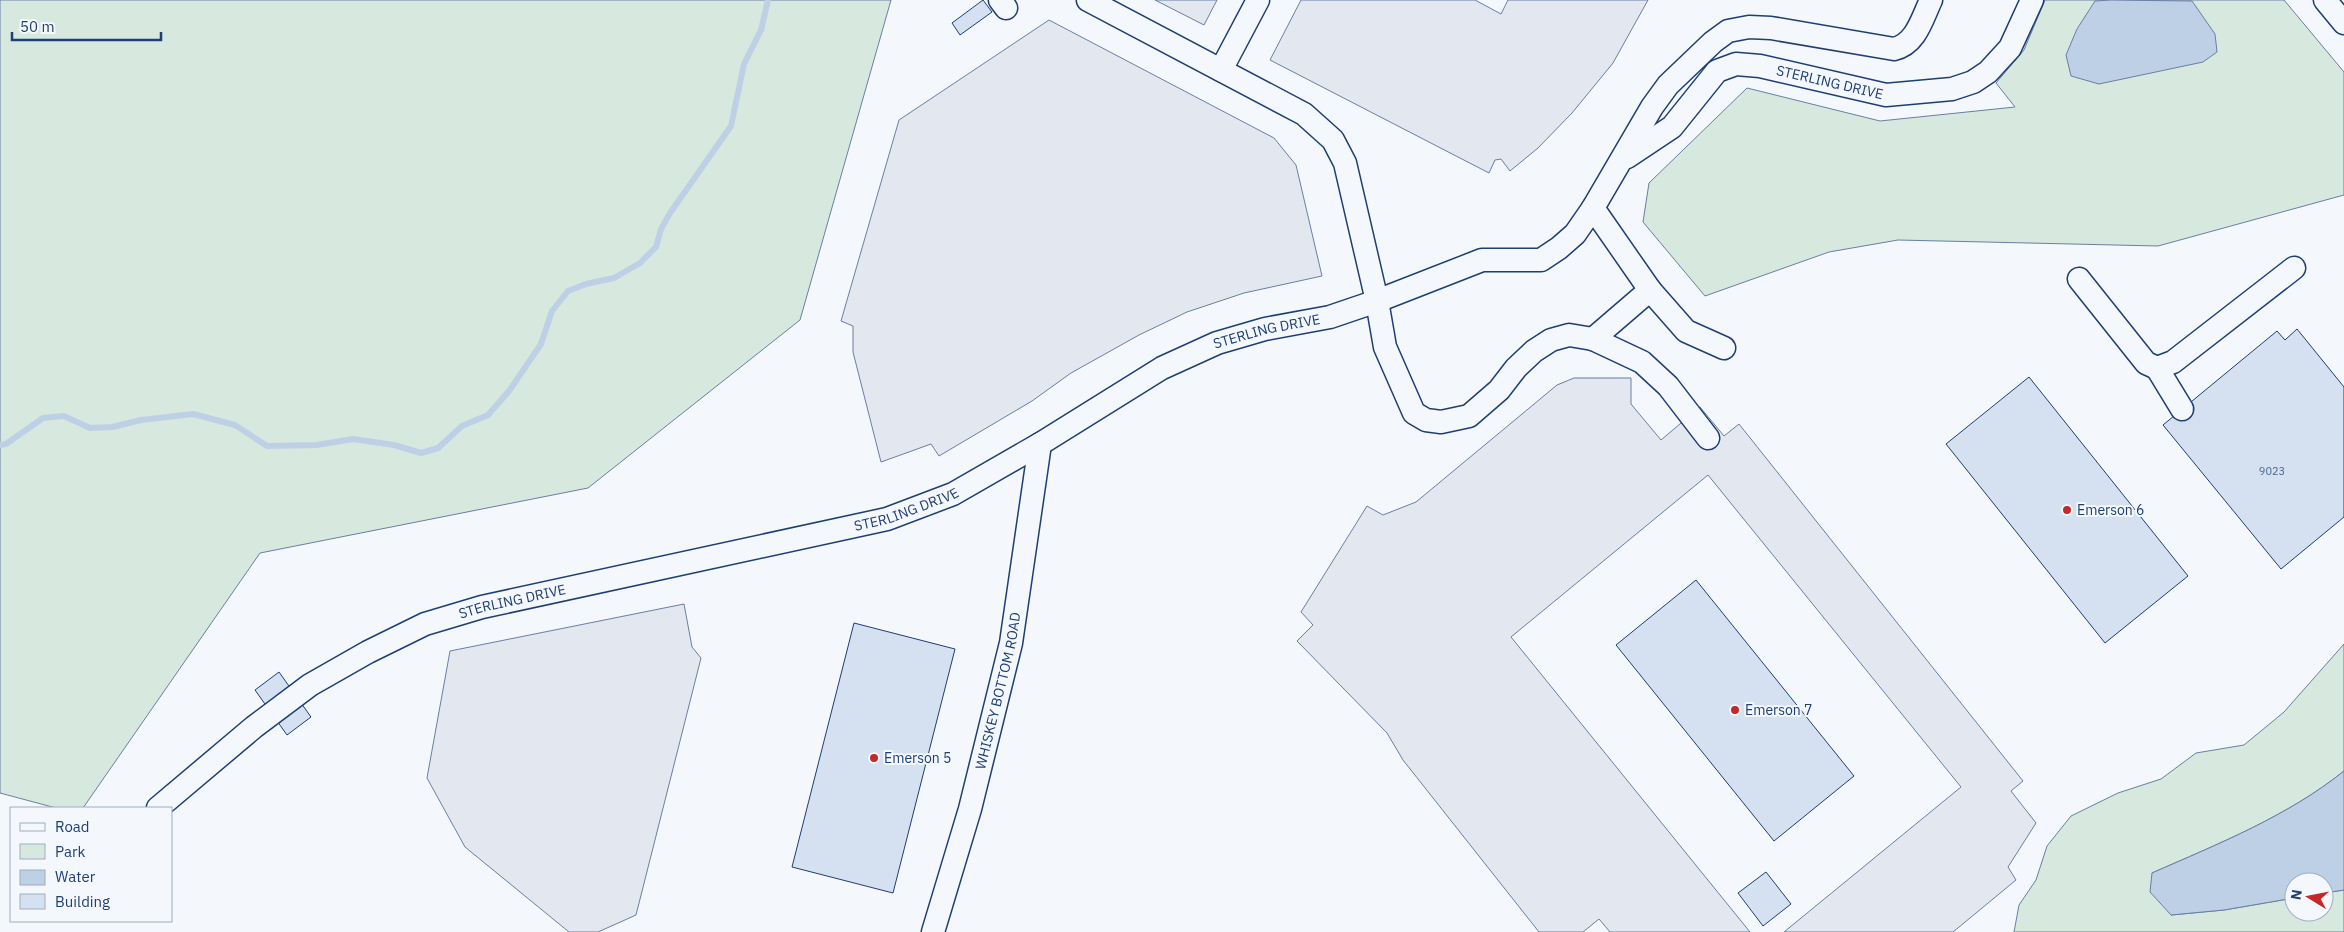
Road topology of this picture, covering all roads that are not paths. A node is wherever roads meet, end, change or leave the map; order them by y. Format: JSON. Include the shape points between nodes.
{"nodes":[{"id":1,"x":1088,"y":0,"type":"edge"},
{"id":2,"x":1258,"y":0,"type":"edge"},
{"id":3,"x":1931,"y":0,"type":"edge"},
{"id":4,"x":2032,"y":0,"type":"edge"},
{"id":5,"x":2325,"y":0,"type":"edge"},
{"id":6,"x":2344,"y":23,"type":"edge"},
{"id":7,"x":1221,"y":70,"type":"junction"},
{"id":8,"x":1622,"y":160,"type":"junction"},
{"id":9,"x":1592,"y":208,"type":"junction"},
{"id":10,"x":2294,"y":268,"type":"dead end"},
{"id":11,"x":2079,"y":279,"type":"dead end"},
{"id":12,"x":1650,"y":290,"type":"junction"},
{"id":13,"x":1377,"y":302,"type":"junction"},
{"id":14,"x":1593,"y":340,"type":"junction"},
{"id":15,"x":1724,"y":348,"type":"dead end"},
{"id":16,"x":2157,"y":368,"type":"junction"},
{"id":17,"x":2182,"y":409,"type":"dead end"},
{"id":18,"x":1708,"y":438,"type":"dead end"},
{"id":19,"x":1040,"y":444,"type":"junction"},
{"id":20,"x":159,"y":807,"type":"edge"},
{"id":21,"x":933,"y":932,"type":"edge"}],
"edges":[{"from":1,"to":7,"type":"street"},
{"from":2,"to":7,"type":"street"},
{"from":3,"to":8,"type":"street","name":"STERLING DRIVE","via":[[1913,38],[1908,44],[1894,49],[1772,28],[1749,27],[1728,31],[1668,85]]},
{"from":4,"to":8,"type":"street","name":"STERLING DRIVE","via":[[2005,54],[1973,82],[1952,89],[1886,95],[1760,66],[1736,64],[1717,71],[1672,127]]},
{"from":5,"to":6,"type":"street"},
{"from":7,"to":13,"type":"street","via":[[1304,114],[1333,140],[1345,163]]},
{"from":8,"to":9,"type":"street","name":"STERLING DRIVE"},
{"from":9,"to":12,"type":"street"},
{"from":9,"to":13,"type":"street","name":"STERLING DRIVE","via":[[1575,234],[1541,260],[1482,260]]},
{"from":10,"to":16,"type":"street","via":[[2173,362]]},
{"from":11,"to":16,"type":"street","via":[[2146,363]]},
{"from":12,"to":14,"type":"street"},
{"from":12,"to":15,"type":"street","via":[[1686,331]]},
{"from":13,"to":14,"type":"street","via":[[1385,347],[1396,376],[1414,412],[1426,420],[1441,422],[1469,416],[1499,390],[1534,351],[1550,340],[1569,335]]},
{"from":13,"to":19,"type":"street","name":"STERLING DRIVE","via":[[1330,317],[1265,329],[1217,344],[1162,368]]},
{"from":14,"to":18,"type":"street","via":[[1642,362],[1668,386]]},
{"from":16,"to":17,"type":"street"},
{"from":19,"to":20,"type":"street","name":"STERLING DRIVE","via":[[952,494],[887,519],[482,607],[425,624],[310,685],[254,727]]},
{"from":19,"to":21,"type":"street","name":"WHISKEY BOTTOM ROAD","via":[[1011,644],[970,809]]}]}
